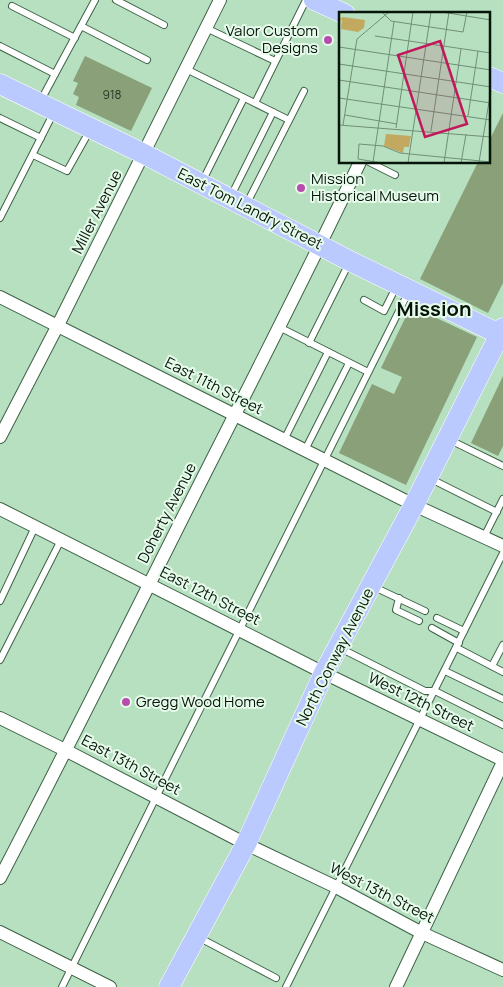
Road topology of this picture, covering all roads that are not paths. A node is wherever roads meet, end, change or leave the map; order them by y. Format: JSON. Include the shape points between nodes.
{"nodes":[{"id":1,"x":96,"y":0,"type":"edge"},
{"id":2,"x":116,"y":0,"type":"edge"},
{"id":3,"x":220,"y":0,"type":"edge"},
{"id":4,"x":306,"y":0,"type":"edge"},
{"id":5,"x":314,"y":0,"type":"edge"},
{"id":6,"x":12,"y":6,"type":"dead end"},
{"id":7,"x":341,"y":12,"type":"edge"},
{"id":8,"x":164,"y":25,"type":"dead end"},
{"id":9,"x":81,"y":26,"type":"junction"},
{"id":10,"x":206,"y":28,"type":"junction"},
{"id":11,"x":75,"y":38,"type":"junction"},
{"id":12,"x":0,"y":46,"type":"edge"},
{"id":13,"x":147,"y":60,"type":"dead end"},
{"id":14,"x":276,"y":61,"type":"junction"},
{"id":15,"x":186,"y":69,"type":"junction"},
{"id":16,"x":55,"y":74,"type":"junction"},
{"id":17,"x":490,"y":77,"type":"edge"},
{"id":18,"x":503,"y":83,"type":"edge"},
{"id":19,"x":0,"y":84,"type":"edge"},
{"id":20,"x":304,"y":91,"type":"dead end"},
{"id":21,"x":244,"y":98,"type":"junction"},
{"id":22,"x":255,"y":103,"type":"junction"},
{"id":23,"x":47,"y":107,"type":"junction"},
{"id":24,"x":273,"y":112,"type":"junction"},
{"id":25,"x":0,"y":118,"type":"edge"},
{"id":26,"x":289,"y":120,"type":"junction"},
{"id":27,"x":91,"y":129,"type":"junction"},
{"id":28,"x":41,"y":138,"type":"junction"},
{"id":29,"x":144,"y":154,"type":"junction"},
{"id":30,"x":32,"y":155,"type":"junction"},
{"id":31,"x":359,"y":164,"type":"edge"},
{"id":32,"x":373,"y":164,"type":"edge"},
{"id":33,"x":395,"y":175,"type":"dead end"},
{"id":34,"x":201,"y":183,"type":"junction"},
{"id":35,"x":238,"y":202,"type":"junction"},
{"id":36,"x":0,"y":218,"type":"edge"},
{"id":37,"x":321,"y":245,"type":"junction"},
{"id":38,"x":350,"y":261,"type":"junction"},
{"id":39,"x":404,"y":286,"type":"junction"},
{"id":40,"x":0,"y":297,"type":"edge"},
{"id":41,"x":364,"y":300,"type":"dead end"},
{"id":42,"x":57,"y":327,"type":"junction"},
{"id":43,"x":278,"y":327,"type":"junction"},
{"id":44,"x":502,"y":333,"type":"edge"},
{"id":45,"x":309,"y":342,"type":"junction"},
{"id":46,"x":328,"y":352,"type":"junction"},
{"id":47,"x":349,"y":363,"type":"junction"},
{"id":48,"x":368,"y":372,"type":"junction"},
{"id":49,"x":235,"y":415,"type":"junction"},
{"id":50,"x":0,"y":436,"type":"edge"},
{"id":51,"x":447,"y":439,"type":"junction"},
{"id":52,"x":284,"y":440,"type":"junction"},
{"id":53,"x":305,"y":450,"type":"junction"},
{"id":54,"x":326,"y":460,"type":"junction"},
{"id":55,"x":503,"y":466,"type":"edge"},
{"id":56,"x":428,"y":478,"type":"junction"},
{"id":57,"x":503,"y":499,"type":"edge"},
{"id":58,"x":414,"y":505,"type":"junction"},
{"id":59,"x":0,"y":509,"type":"edge"},
{"id":60,"x":497,"y":512,"type":"junction"},
{"id":61,"x":35,"y":527,"type":"junction"},
{"id":62,"x":484,"y":537,"type":"junction"},
{"id":63,"x":61,"y":540,"type":"junction"},
{"id":64,"x":503,"y":546,"type":"edge"},
{"id":65,"x":503,"y":553,"type":"edge"},
{"id":66,"x":149,"y":584,"type":"junction"},
{"id":67,"x":371,"y":586,"type":"junction"},
{"id":68,"x":399,"y":598,"type":"junction"},
{"id":69,"x":0,"y":601,"type":"edge"},
{"id":70,"x":425,"y":611,"type":"dead end"},
{"id":71,"x":437,"y":618,"type":"dead end"},
{"id":72,"x":419,"y":622,"type":"dead end"},
{"id":73,"x":432,"y":628,"type":"dead end"},
{"id":74,"x":239,"y":630,"type":"junction"},
{"id":75,"x":464,"y":631,"type":"junction"},
{"id":76,"x":458,"y":645,"type":"junction"},
{"id":77,"x":503,"y":645,"type":"edge"},
{"id":78,"x":338,"y":647,"type":"junction"},
{"id":79,"x":0,"y":660,"type":"edge"},
{"id":80,"x":492,"y":666,"type":"junction"},
{"id":81,"x":445,"y":671,"type":"junction"},
{"id":82,"x":503,"y":672,"type":"edge"},
{"id":83,"x":324,"y":673,"type":"junction"},
{"id":84,"x":435,"y":691,"type":"junction"},
{"id":85,"x":503,"y":699,"type":"edge"},
{"id":86,"x":0,"y":718,"type":"edge"},
{"id":87,"x":421,"y":720,"type":"junction"},
{"id":88,"x":503,"y":724,"type":"edge"},
{"id":89,"x":67,"y":751,"type":"junction"},
{"id":90,"x":503,"y":761,"type":"edge"},
{"id":91,"x":156,"y":797,"type":"junction"},
{"id":92,"x":246,"y":844,"type":"junction"},
{"id":93,"x":0,"y":878,"type":"edge"},
{"id":94,"x":336,"y":887,"type":"junction"},
{"id":95,"x":0,"y":932,"type":"edge"},
{"id":96,"x":422,"y":933,"type":"junction"},
{"id":97,"x":196,"y":936,"type":"junction"},
{"id":98,"x":71,"y":968,"type":"junction"},
{"id":99,"x":503,"y":970,"type":"edge"},
{"id":100,"x":276,"y":978,"type":"dead end"},
{"id":101,"x":62,"y":987,"type":"edge"},
{"id":102,"x":110,"y":987,"type":"edge"},
{"id":103,"x":169,"y":987,"type":"edge"},
{"id":104,"x":286,"y":987,"type":"edge"},
{"id":105,"x":396,"y":987,"type":"edge"}],
"edges":[{"from":1,"to":9,"type":"lane"},
{"from":2,"to":8,"type":"lane"},
{"from":3,"to":10,"type":"street","name":"Miller Avenue"},
{"from":4,"to":14,"type":"lane"},
{"from":5,"to":7,"type":"main road"},
{"from":6,"to":11,"type":"lane"},
{"from":9,"to":11,"type":"lane"},
{"from":9,"to":13,"type":"lane"},
{"from":10,"to":14,"type":"lane"},
{"from":10,"to":15,"type":"street","name":"Miller Avenue"},
{"from":11,"to":16,"type":"lane"},
{"from":12,"to":16,"type":"lane"},
{"from":14,"to":22,"type":"lane"},
{"from":15,"to":21,"type":"lane"},
{"from":15,"to":29,"type":"street","name":"Miller Avenue"},
{"from":16,"to":23,"type":"lane"},
{"from":17,"to":18,"type":"main road"},
{"from":19,"to":23,"type":"main road","name":"East Tom Landry Street"},
{"from":20,"to":26,"type":"lane"},
{"from":21,"to":22,"type":"lane"},
{"from":21,"to":34,"type":"lane"},
{"from":22,"to":24,"type":"lane"},
{"from":23,"to":27,"type":"main road","name":"East Tom Landry Street"},
{"from":23,"to":28,"type":"lane"},
{"from":24,"to":26,"type":"lane"},
{"from":24,"to":35,"type":"lane"},
{"from":25,"to":28,"type":"lane"},
{"from":26,"to":35,"type":"lane"},
{"from":27,"to":29,"type":"main road","name":"East Tom Landry Street"},
{"from":27,"to":30,"type":"lane","via":[[67,172]]},
{"from":28,"to":30,"type":"lane"},
{"from":29,"to":34,"type":"main road","name":"East Tom Landry Street"},
{"from":29,"to":42,"type":"street","name":"Miller Avenue"},
{"from":30,"to":36,"type":"lane"},
{"from":31,"to":37,"type":"street","name":"Doherty Avenue"},
{"from":32,"to":33,"type":"lane"},
{"from":34,"to":35,"type":"main road","name":"East Tom Landry Street"},
{"from":35,"to":37,"type":"main road","name":"East Tom Landry Street"},
{"from":37,"to":38,"type":"main road","name":"East Tom Landry Street"},
{"from":37,"to":43,"type":"street","name":"Doherty Avenue"},
{"from":38,"to":39,"type":"main road","name":"East Tom Landry Street"},
{"from":38,"to":45,"type":"lane"},
{"from":39,"to":41,"type":"lane","via":[[384,311]]},
{"from":39,"to":44,"type":"main road","name":"East Tom Landry Street"},
{"from":39,"to":48,"type":"lane"},
{"from":40,"to":42,"type":"street","name":"East 11th Street"},
{"from":42,"to":49,"type":"street","name":"East 11th Street"},
{"from":42,"to":50,"type":"street","name":"Miller Avenue"},
{"from":43,"to":45,"type":"lane"},
{"from":43,"to":49,"type":"street","name":"Doherty Avenue"},
{"from":44,"to":51,"type":"main road","name":"North Conway Avenue"},
{"from":45,"to":46,"type":"lane"},
{"from":46,"to":47,"type":"lane"},
{"from":46,"to":52,"type":"lane"},
{"from":47,"to":48,"type":"lane"},
{"from":47,"to":53,"type":"lane"},
{"from":48,"to":54,"type":"lane"},
{"from":49,"to":52,"type":"street","name":"East 11th Street"},
{"from":49,"to":66,"type":"street","name":"Doherty Avenue"},
{"from":51,"to":55,"type":"lane"},
{"from":51,"to":56,"type":"main road","name":"North Conway Avenue"},
{"from":52,"to":53,"type":"street","name":"East 11th Street"},
{"from":53,"to":54,"type":"street","name":"East 11th Street"},
{"from":54,"to":58,"type":"street","name":"East 11th Street"},
{"from":54,"to":74,"type":"lane"},
{"from":56,"to":58,"type":"main road","name":"North Conway Avenue"},
{"from":56,"to":60,"type":"lane"},
{"from":57,"to":60,"type":"lane"},
{"from":58,"to":62,"type":"street","name":"East 11th Street"},
{"from":58,"to":67,"type":"main road","name":"North Conway Avenue"},
{"from":59,"to":61,"type":"street","name":"East 12th Street"},
{"from":60,"to":62,"type":"lane"},
{"from":61,"to":63,"type":"street","name":"East 12th Street"},
{"from":61,"to":69,"type":"lane"},
{"from":62,"to":64,"type":"street","name":"East 11th Street"},
{"from":63,"to":66,"type":"street","name":"East 12th Street"},
{"from":63,"to":79,"type":"lane"},
{"from":65,"to":75,"type":"lane"},
{"from":66,"to":74,"type":"street","name":"East 12th Street"},
{"from":66,"to":89,"type":"street","name":"Doherty Avenue"},
{"from":67,"to":68,"type":"lane"},
{"from":67,"to":78,"type":"main road","name":"North Conway Avenue"},
{"from":68,"to":70,"type":"lane"},
{"from":68,"to":72,"type":"lane","via":[[396,610]]},
{"from":71,"to":75,"type":"lane"},
{"from":73,"to":76,"type":"lane"},
{"from":74,"to":83,"type":"street","name":"East 12th Street"},
{"from":74,"to":91,"type":"lane"},
{"from":75,"to":76,"type":"lane"},
{"from":76,"to":80,"type":"lane"},
{"from":76,"to":81,"type":"lane"},
{"from":77,"to":80,"type":"lane"},
{"from":78,"to":83,"type":"main road","name":"North Conway Avenue"},
{"from":78,"to":84,"type":"lane","via":[[425,691]]},
{"from":80,"to":82,"type":"lane"},
{"from":81,"to":84,"type":"lane"},
{"from":81,"to":85,"type":"lane"},
{"from":83,"to":87,"type":"street","name":"West 12th Street"},
{"from":83,"to":92,"type":"main road","name":"North Conway Avenue"},
{"from":84,"to":87,"type":"lane"},
{"from":84,"to":88,"type":"lane"},
{"from":86,"to":89,"type":"street","name":"East 13th Street"},
{"from":87,"to":90,"type":"street","name":"West 12th Street"},
{"from":87,"to":94,"type":"lane"},
{"from":89,"to":91,"type":"street","name":"East 13th Street"},
{"from":89,"to":93,"type":"street","name":"Doherty Avenue"},
{"from":90,"to":96,"type":"street"},
{"from":91,"to":92,"type":"street","name":"East 13th Street"},
{"from":91,"to":98,"type":"lane"},
{"from":92,"to":94,"type":"street","name":"West 13th Street"},
{"from":92,"to":97,"type":"main road","name":"North Conway Avenue"},
{"from":94,"to":96,"type":"street","name":"West 13th Street"},
{"from":94,"to":104,"type":"lane"},
{"from":95,"to":98,"type":"street"},
{"from":96,"to":99,"type":"street","name":"West 13th Street"},
{"from":96,"to":105,"type":"street"},
{"from":97,"to":100,"type":"lane"},
{"from":97,"to":103,"type":"main road","name":"North Conway Avenue"},
{"from":98,"to":101,"type":"lane"},
{"from":98,"to":102,"type":"street"}]}
